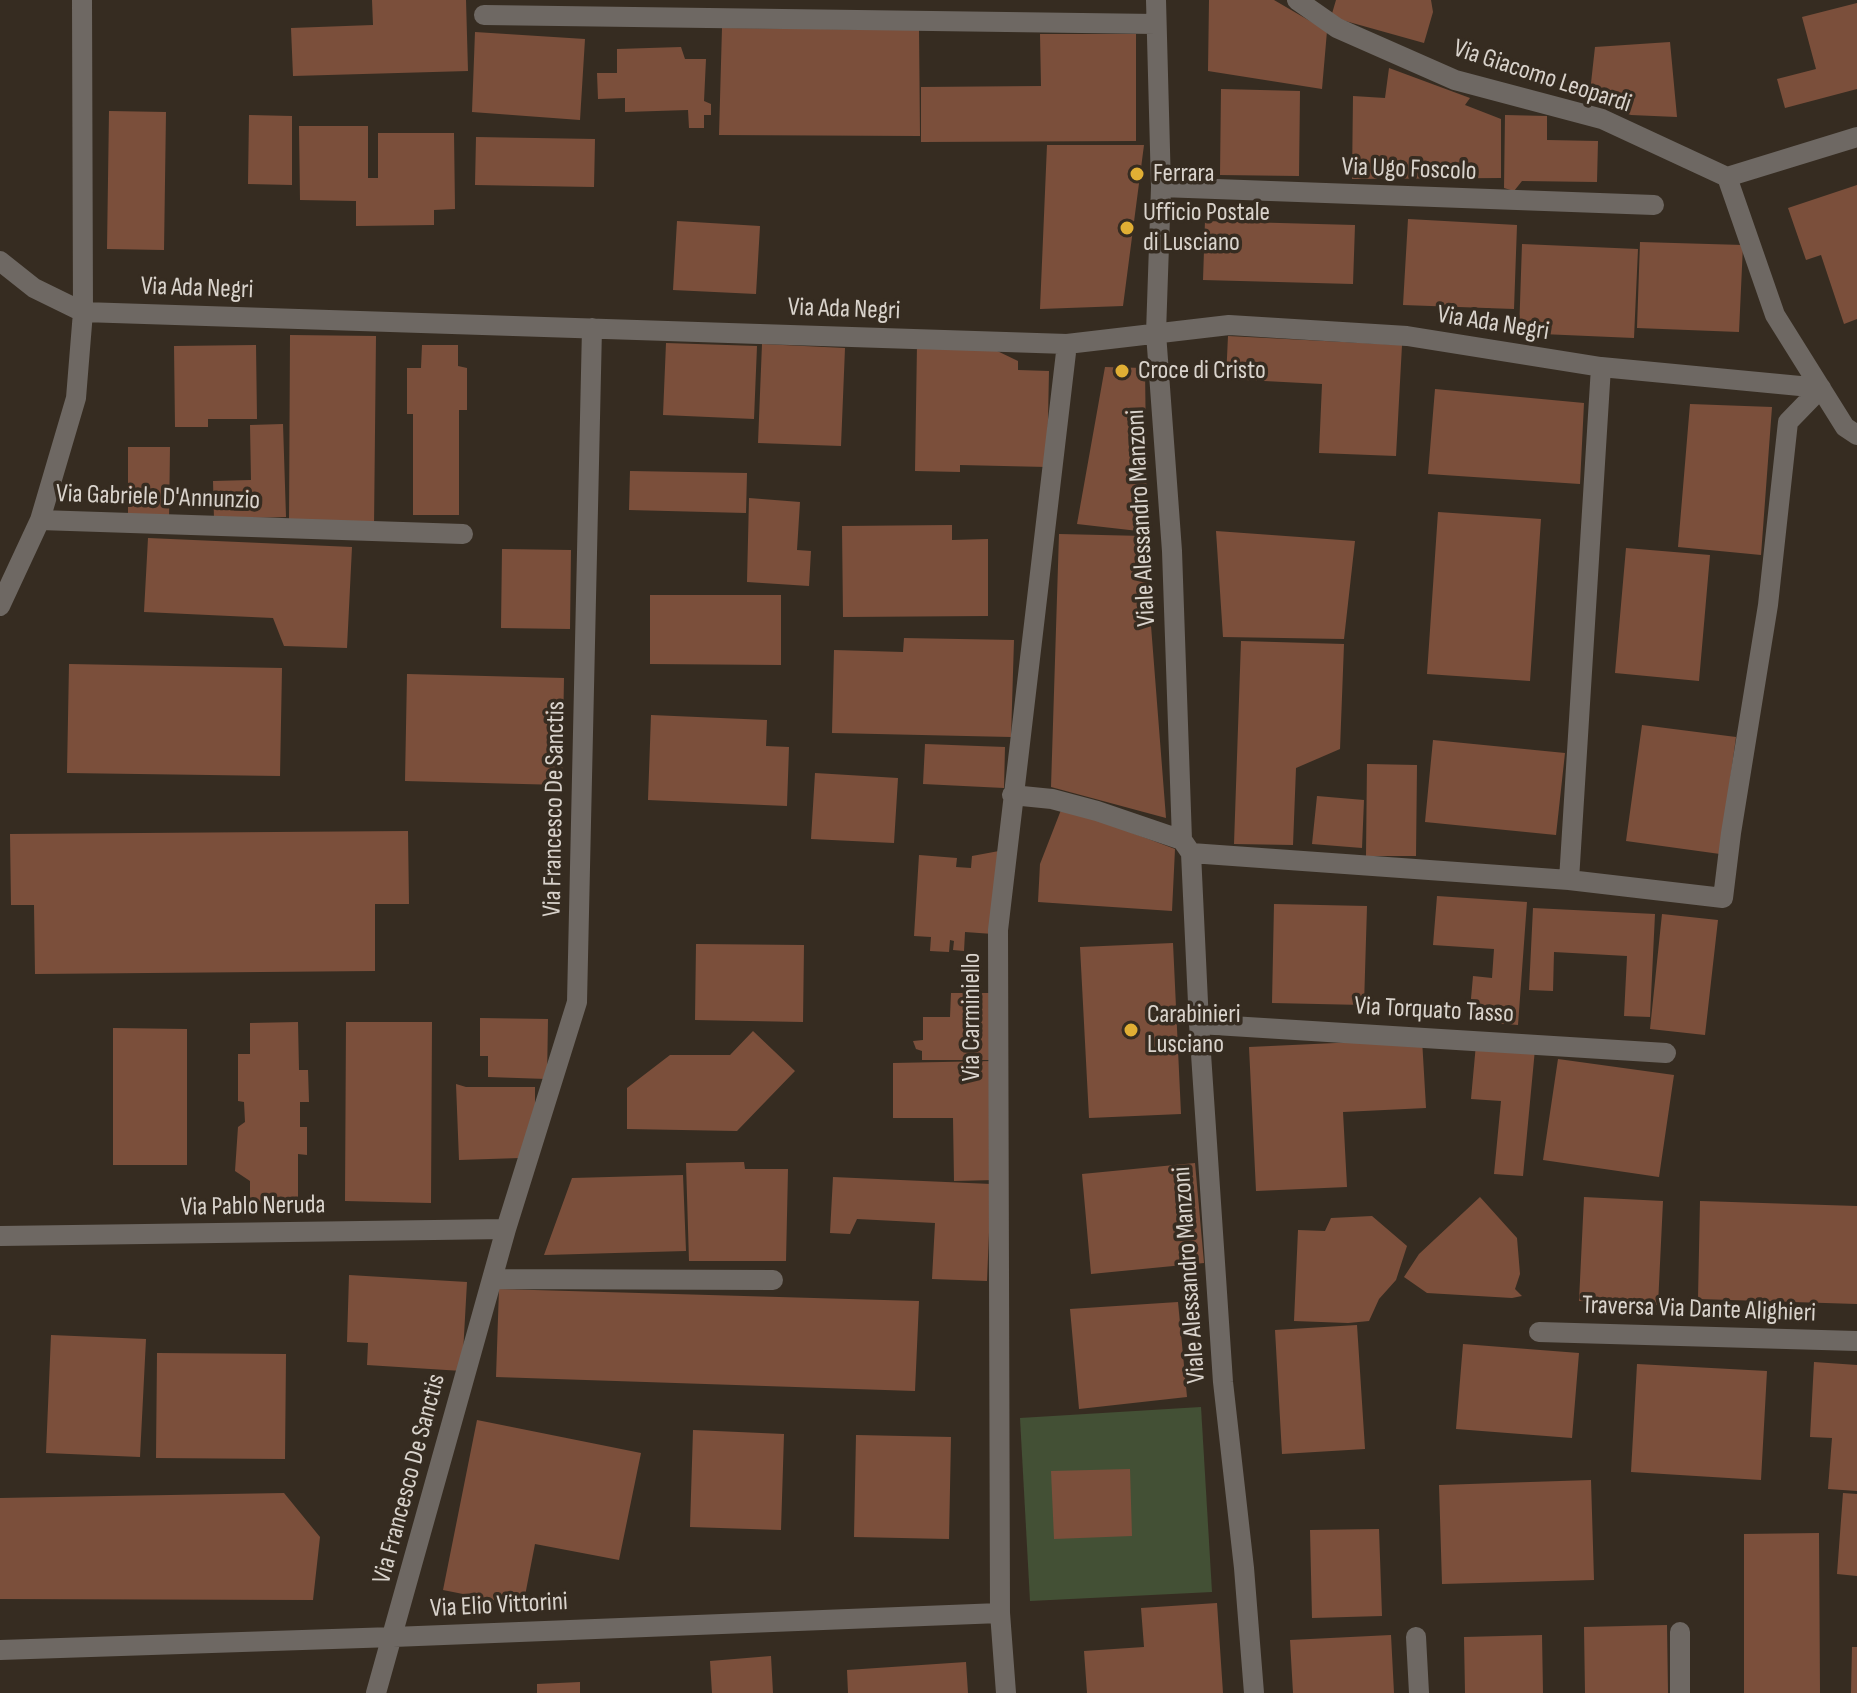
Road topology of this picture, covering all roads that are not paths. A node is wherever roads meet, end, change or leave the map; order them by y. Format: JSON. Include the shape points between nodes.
{"nodes":[{"id":1,"x":82,"y":0,"type":"edge"},
{"id":2,"x":1156,"y":0,"type":"edge"},
{"id":3,"x":1297,"y":0,"type":"edge"},
{"id":4,"x":484,"y":15,"type":"dead end"},
{"id":5,"x":1156,"y":24,"type":"junction"},
{"id":6,"x":1857,"y":137,"type":"edge"},
{"id":7,"x":1727,"y":177,"type":"junction"},
{"id":8,"x":1161,"y":187,"type":"junction"},
{"id":9,"x":1654,"y":205,"type":"dead end"},
{"id":10,"x":0,"y":261,"type":"edge"},
{"id":11,"x":83,"y":312,"type":"junction"},
{"id":12,"x":592,"y":328,"type":"junction"},
{"id":13,"x":1156,"y":333,"type":"junction"},
{"id":14,"x":1067,"y":344,"type":"junction"},
{"id":15,"x":1601,"y":367,"type":"junction"},
{"id":16,"x":1821,"y":388,"type":"junction"},
{"id":17,"x":1857,"y":435,"type":"edge"},
{"id":18,"x":40,"y":520,"type":"junction"},
{"id":19,"x":463,"y":534,"type":"dead end"},
{"id":20,"x":0,"y":606,"type":"edge"},
{"id":21,"x":1012,"y":795,"type":"junction"},
{"id":22,"x":1187,"y":847,"type":"junction"},
{"id":23,"x":1569,"y":880,"type":"junction"},
{"id":24,"x":1199,"y":1024,"type":"junction"},
{"id":25,"x":1666,"y":1053,"type":"dead end"},
{"id":26,"x":506,"y":1229,"type":"junction"},
{"id":27,"x":0,"y":1236,"type":"edge"},
{"id":28,"x":492,"y":1279,"type":"junction"},
{"id":29,"x":773,"y":1280,"type":"dead end"},
{"id":30,"x":1539,"y":1332,"type":"dead end"},
{"id":31,"x":1857,"y":1341,"type":"edge"},
{"id":32,"x":1000,"y":1613,"type":"junction"},
{"id":33,"x":1680,"y":1632,"type":"dead end"},
{"id":34,"x":393,"y":1637,"type":"junction"},
{"id":35,"x":1416,"y":1637,"type":"dead end"},
{"id":36,"x":0,"y":1650,"type":"edge"},
{"id":37,"x":376,"y":1693,"type":"edge"},
{"id":38,"x":1006,"y":1693,"type":"edge"},
{"id":39,"x":1254,"y":1693,"type":"edge"},
{"id":40,"x":1419,"y":1693,"type":"edge"},
{"id":41,"x":1680,"y":1693,"type":"edge"}],
"edges":[{"from":1,"to":11,"type":"street","name":"Via Gabriele D'Annunzio"},
{"from":2,"to":5,"type":"street","name":"Viale Alessandro Manzoni"},
{"from":3,"to":7,"type":"street","name":"Via Giacomo Leopardi","via":[[1337,28],[1455,80],[1602,119]]},
{"from":4,"to":5,"type":"street"},
{"from":5,"to":8,"type":"street","name":"Viale Alessandro Manzoni"},
{"from":6,"to":7,"type":"street"},
{"from":7,"to":16,"type":"street","via":[[1775,315]]},
{"from":8,"to":9,"type":"street","name":"Via Ugo Foscolo"},
{"from":8,"to":13,"type":"street","name":"Viale Alessandro Manzoni"},
{"from":10,"to":11,"type":"street","via":[[34,288]]},
{"from":11,"to":12,"type":"street","name":"Via Ada Negri"},
{"from":11,"to":18,"type":"street","name":"Via Gabriele D'Annunzio","via":[[76,398]]},
{"from":12,"to":14,"type":"street","name":"Via Ada Negri"},
{"from":12,"to":26,"type":"street","name":"Via Francesco De Sanctis","via":[[577,1002]]},
{"from":13,"to":14,"type":"street","name":"Via Ada Negri"},
{"from":13,"to":15,"type":"street","name":"Via Ada Negri","via":[[1229,325],[1407,336]]},
{"from":13,"to":22,"type":"street","name":"Viale Alessandro Manzoni"},
{"from":14,"to":21,"type":"street","name":"Via Carminiello"},
{"from":15,"to":16,"type":"street","name":"Via Ada Negri"},
{"from":15,"to":23,"type":"street"},
{"from":16,"to":17,"type":"street","via":[[1845,427]]},
{"from":16,"to":23,"type":"street","via":[[1788,422],[1768,605],[1723,898]]},
{"from":18,"to":19,"type":"street","name":"Via Gabriele D'Annunzio"},
{"from":18,"to":20,"type":"street"},
{"from":21,"to":22,"type":"street","via":[[1097,811]]},
{"from":21,"to":32,"type":"street","name":"Via Carminiello","via":[[998,930]]},
{"from":22,"to":23,"type":"street"},
{"from":22,"to":24,"type":"street","name":"Viale Alessandro Manzoni"},
{"from":24,"to":25,"type":"street","name":"Via Torquato Tasso"},
{"from":24,"to":39,"type":"street","name":"Viale Alessandro Manzoni","via":[[1223,1382]]},
{"from":26,"to":27,"type":"street","name":"Via Pablo Neruda"},
{"from":26,"to":28,"type":"street","name":"Via Francesco De Sanctis"},
{"from":28,"to":29,"type":"street"},
{"from":28,"to":34,"type":"street","name":"Via Francesco De Sanctis"},
{"from":30,"to":31,"type":"street","name":"Traversa Via Dante Alighieri"},
{"from":32,"to":34,"type":"street","name":"Via Elio Vittorini"},
{"from":32,"to":38,"type":"street","name":"Via Carminiello"},
{"from":33,"to":41,"type":"street"},
{"from":34,"to":36,"type":"street","name":"Via Elio Vittorini"},
{"from":34,"to":37,"type":"street","name":"Via Francesco De Sanctis"},
{"from":35,"to":40,"type":"street"}]}
